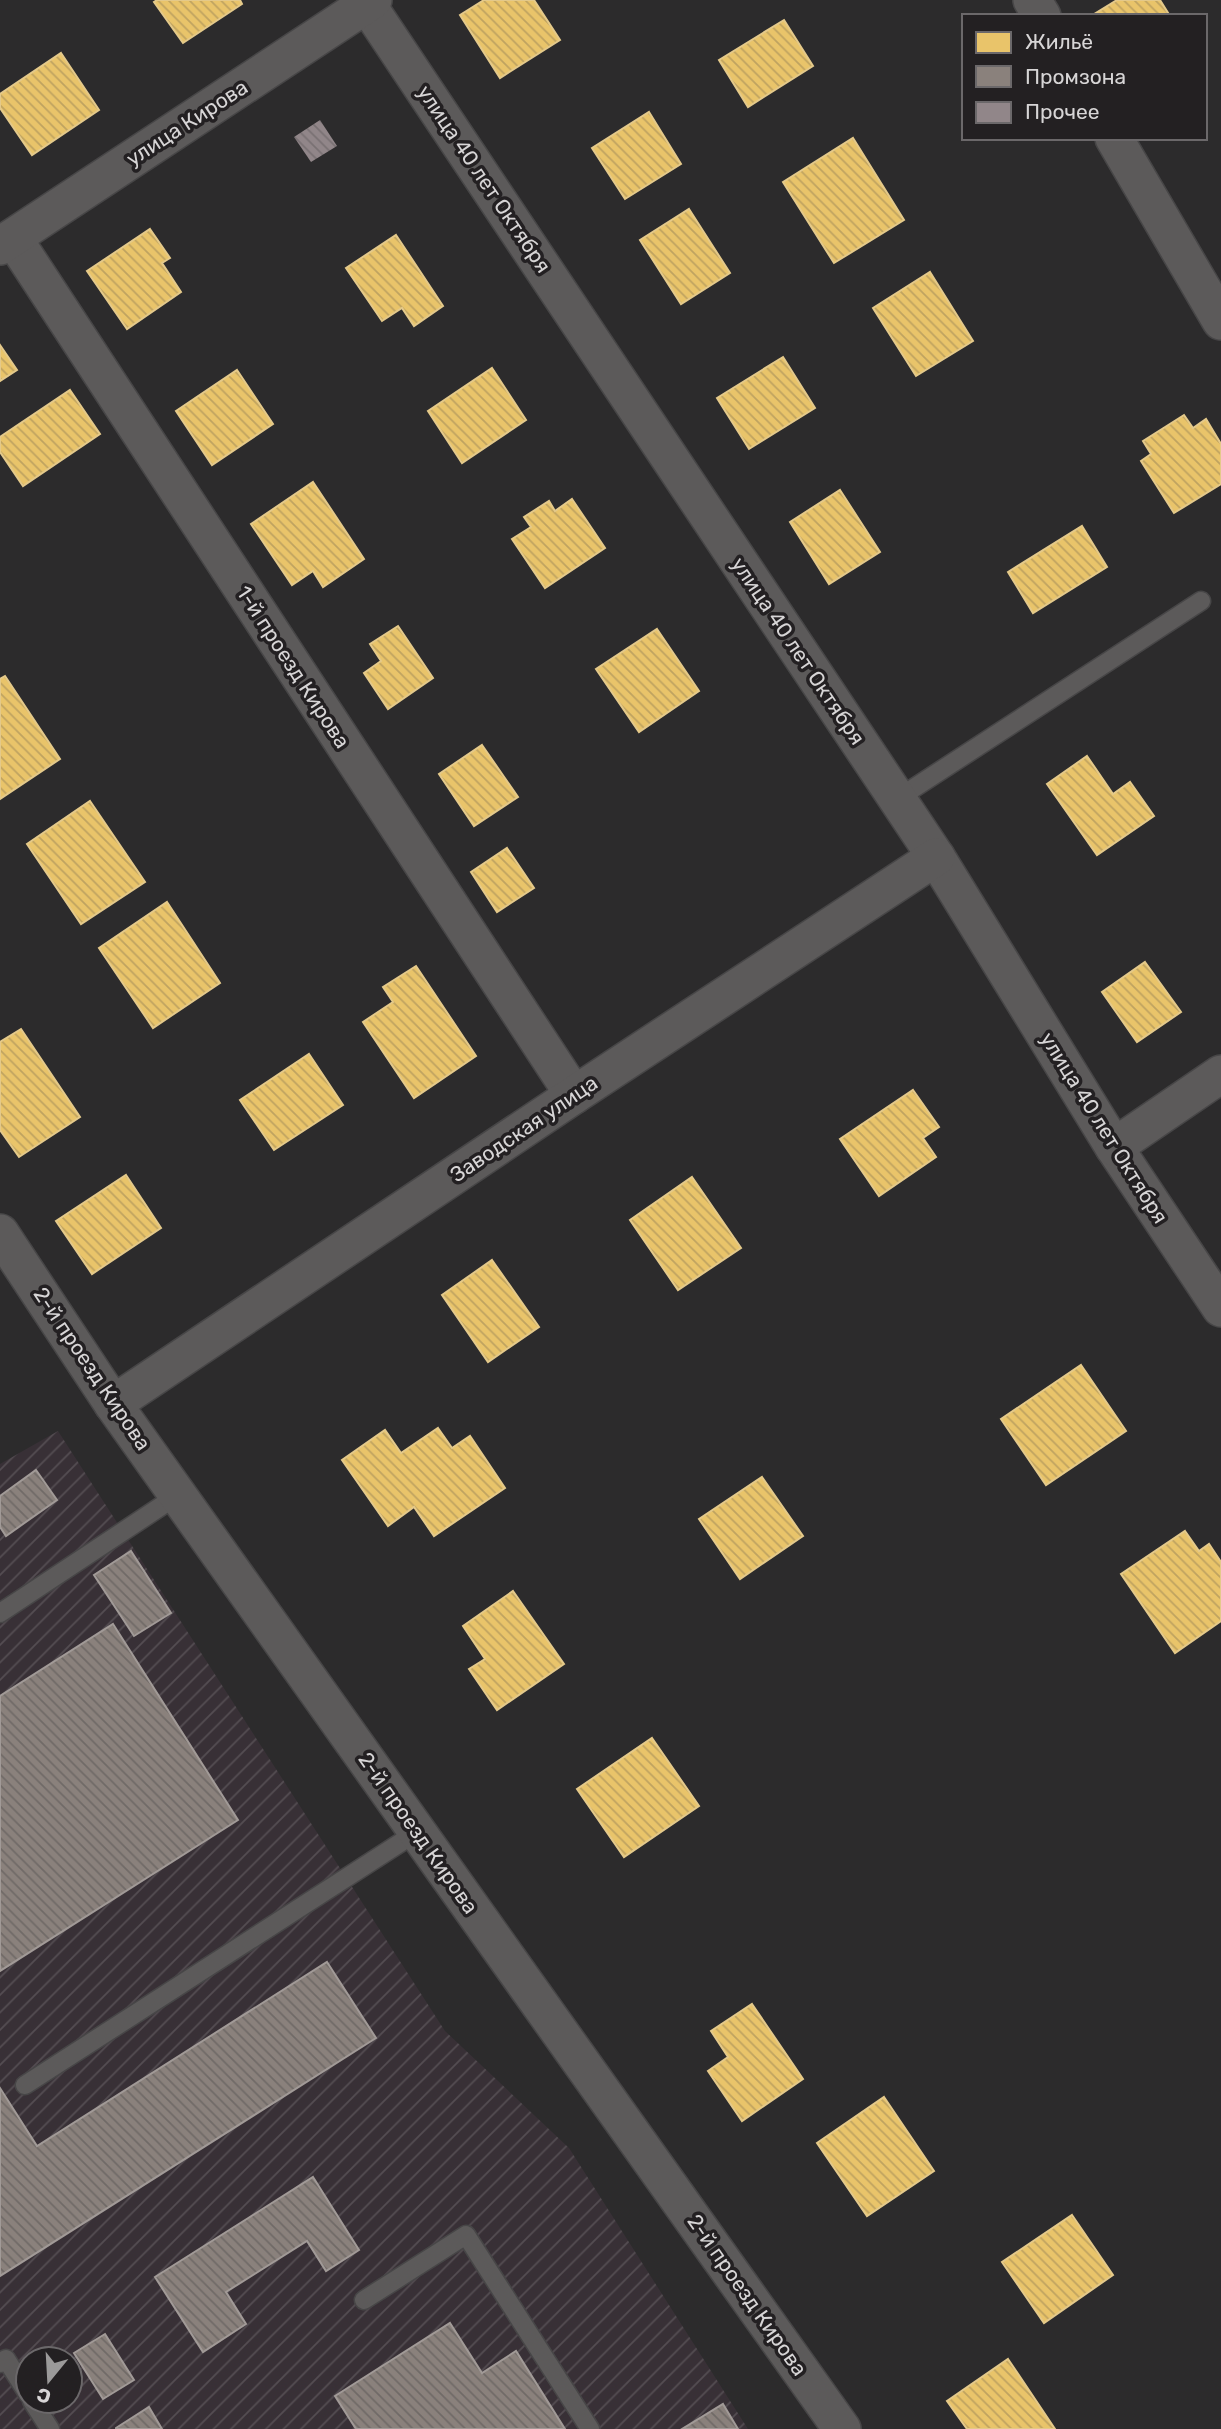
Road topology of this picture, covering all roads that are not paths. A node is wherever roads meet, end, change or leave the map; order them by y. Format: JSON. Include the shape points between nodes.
{"nodes":[{"id":1,"x":368,"y":1,"type":"edge"},
{"id":2,"x":1115,"y":140,"type":"edge"},
{"id":3,"x":6,"y":242,"type":"edge"},
{"id":4,"x":1221,"y":321,"type":"edge"},
{"id":5,"x":1201,"y":601,"type":"dead end"},
{"id":6,"x":897,"y":799,"type":"junction"},
{"id":7,"x":936,"y":857,"type":"junction"},
{"id":8,"x":1221,"y":1074,"type":"edge"},
{"id":9,"x":574,"y":1095,"type":"junction"},
{"id":10,"x":1114,"y":1147,"type":"junction"},
{"id":11,"x":0,"y":1233,"type":"edge"},
{"id":12,"x":1221,"y":1308,"type":"edge"},
{"id":13,"x":113,"y":1404,"type":"junction"},
{"id":14,"x":178,"y":1495,"type":"junction"},
{"id":15,"x":0,"y":1613,"type":"edge"},
{"id":16,"x":417,"y":1832,"type":"junction"},
{"id":17,"x":24,"y":2085,"type":"dead end"},
{"id":18,"x":364,"y":2300,"type":"dead end"},
{"id":19,"x":0,"y":2363,"type":"edge"},
{"id":20,"x":14,"y":2372,"type":"edge"},
{"id":21,"x":590,"y":2429,"type":"edge"},
{"id":22,"x":842,"y":2429,"type":"edge"}],
"edges":[{"from":1,"to":3,"type":"street","name":"улица Кирова"},
{"from":1,"to":6,"type":"street","name":"улица 40 лет Октября"},
{"from":2,"to":4,"type":"street"},
{"from":3,"to":9,"type":"street","name":"1-й проезд Кирова"},
{"from":5,"to":6,"type":"lane"},
{"from":6,"to":7,"type":"street","name":"улица 40 лет Октября"},
{"from":7,"to":9,"type":"street","name":"Заводская улица"},
{"from":7,"to":10,"type":"street","name":"улица 40 лет Октября"},
{"from":8,"to":10,"type":"street"},
{"from":9,"to":13,"type":"street","name":"Заводская улица"},
{"from":10,"to":12,"type":"street","name":"улица 40 лет Октября"},
{"from":11,"to":13,"type":"street","name":"2-й проезд Кирова"},
{"from":13,"to":14,"type":"street","name":"2-й проезд Кирова"},
{"from":14,"to":15,"type":"lane"},
{"from":14,"to":16,"type":"street","name":"2-й проезд Кирова"},
{"from":16,"to":17,"type":"lane"},
{"from":16,"to":22,"type":"street","name":"2-й проезд Кирова"},
{"from":18,"to":21,"type":"lane","via":[[466,2235]]},
{"from":19,"to":20,"type":"lane","via":[[6,2359]]}]}
